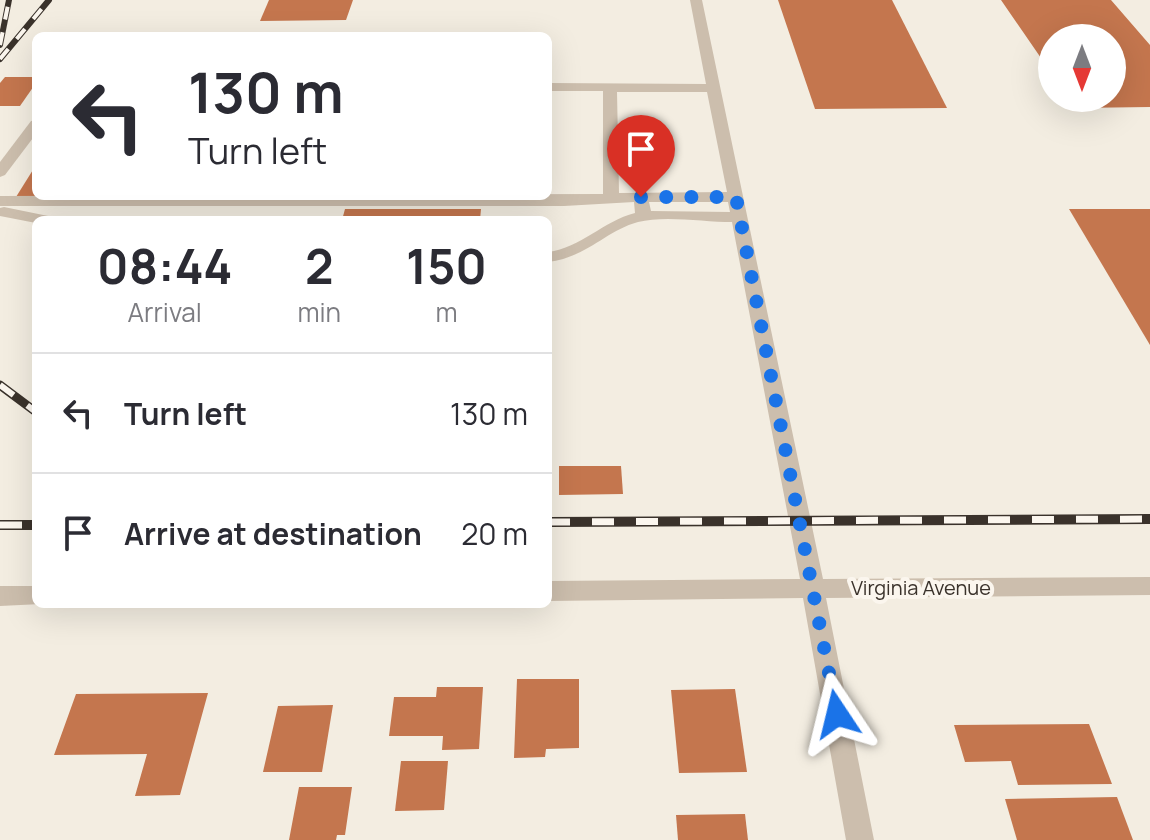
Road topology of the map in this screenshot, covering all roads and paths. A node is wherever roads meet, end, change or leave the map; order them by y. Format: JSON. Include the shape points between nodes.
{"nodes":[{"id":1,"x":696,"y":0,"type":"edge"},
{"id":2,"x":552,"y":87,"type":"edge"},
{"id":3,"x":610,"y":87,"type":"junction"},
{"id":4,"x":713,"y":88,"type":"junction"},
{"id":5,"x":32,"y":129,"type":"edge"},
{"id":6,"x":0,"y":172,"type":"edge"},
{"id":7,"x":641,"y":197,"type":"junction"},
{"id":8,"x":736,"y":197,"type":"junction"},
{"id":9,"x":552,"y":199,"type":"edge"},
{"id":10,"x":611,"y":199,"type":"junction"},
{"id":11,"x":462,"y":200,"type":"edge"},
{"id":12,"x":0,"y":201,"type":"edge"},
{"id":13,"x":0,"y":211,"type":"edge"},
{"id":14,"x":643,"y":216,"type":"junction"},
{"id":15,"x":32,"y":217,"type":"edge"},
{"id":16,"x":739,"y":217,"type":"junction"},
{"id":17,"x":552,"y":256,"type":"edge"},
{"id":18,"x":1150,"y":586,"type":"edge"},
{"id":19,"x":814,"y":588,"type":"junction"},
{"id":20,"x":552,"y":591,"type":"edge"},
{"id":21,"x":0,"y":596,"type":"edge"},
{"id":22,"x":32,"y":596,"type":"edge"},
{"id":23,"x":860,"y":840,"type":"edge"}],
"edges":[{"from":1,"to":4,"type":"street"},
{"from":2,"to":3,"type":"street"},
{"from":3,"to":4,"type":"street"},
{"from":3,"to":10,"type":"street"},
{"from":4,"to":8,"type":"street"},
{"from":5,"to":6,"type":"street"},
{"from":7,"to":8,"type":"street"},
{"from":7,"to":10,"type":"street"},
{"from":7,"to":14,"type":"street"},
{"from":8,"to":16,"type":"street"},
{"from":9,"to":10,"type":"street"},
{"from":11,"to":12,"type":"street"},
{"from":13,"to":15,"type":"street"},
{"from":14,"to":16,"type":"street"},
{"from":14,"to":17,"type":"street","via":[[574,252]]},
{"from":16,"to":19,"type":"street"},
{"from":18,"to":19,"type":"street","name":"Virginia Avenue"},
{"from":19,"to":20,"type":"street","name":"Virginia Avenue"},
{"from":19,"to":23,"type":"street"},
{"from":21,"to":22,"type":"street"}]}
